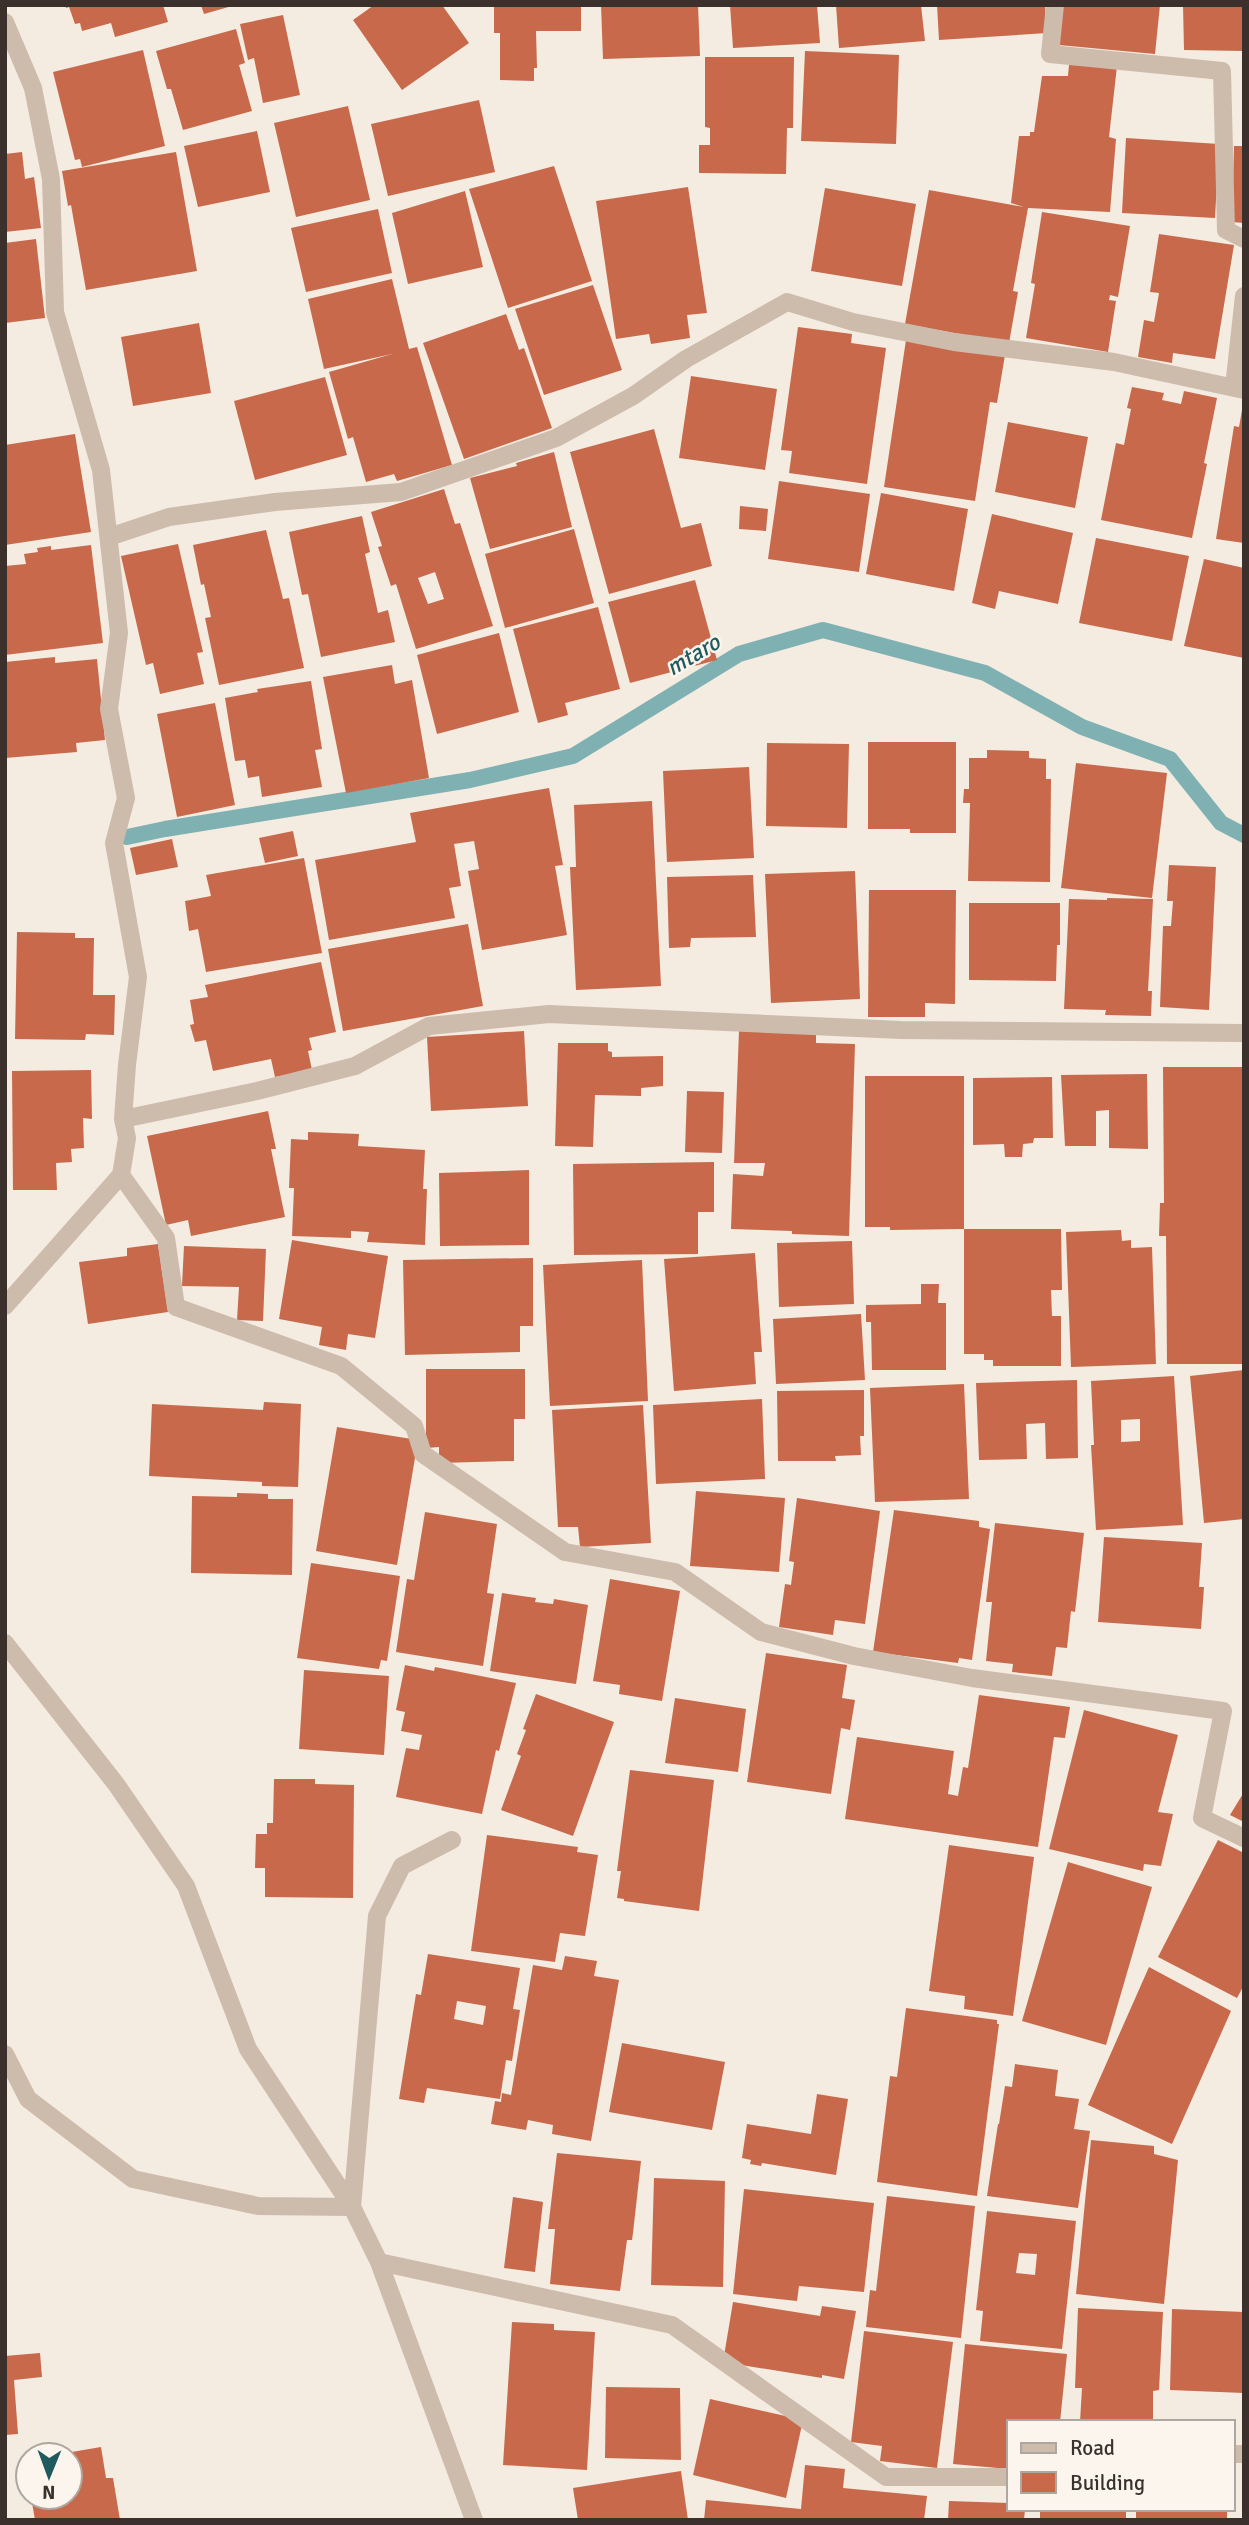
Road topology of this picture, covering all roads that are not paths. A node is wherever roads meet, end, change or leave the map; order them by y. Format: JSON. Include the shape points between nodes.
{"nodes":[{"id":1,"x":1055,"y":5,"type":"edge"},
{"id":2,"x":5,"y":22,"type":"edge"},
{"id":3,"x":1244,"y":240,"type":"edge"},
{"id":4,"x":1244,"y":296,"type":"edge"},
{"id":5,"x":1239,"y":388,"type":"edge"},
{"id":6,"x":108,"y":537,"type":"junction"},
{"id":7,"x":1244,"y":1032,"type":"edge"},
{"id":8,"x":124,"y":1119,"type":"junction"},
{"id":9,"x":121,"y":1175,"type":"junction"},
{"id":10,"x":5,"y":1306,"type":"edge"},
{"id":11,"x":5,"y":1643,"type":"edge"},
{"id":12,"x":1244,"y":1838,"type":"edge"},
{"id":13,"x":452,"y":1840,"type":"dead end"},
{"id":14,"x":5,"y":2054,"type":"edge"},
{"id":15,"x":352,"y":2207,"type":"junction"},
{"id":16,"x":379,"y":2262,"type":"junction"},
{"id":17,"x":1007,"y":2477,"type":"edge"},
{"id":18,"x":474,"y":2520,"type":"edge"}],
"edges":[{"from":1,"to":3,"type":"street","via":[[1050,54],[1222,71],[1226,230]]},
{"from":2,"to":6,"type":"street","via":[[33,88],[44,140],[51,179],[55,312],[101,470]]},
{"from":4,"to":5,"type":"street"},
{"from":5,"to":6,"type":"street","via":[[1114,362],[954,342],[853,322],[787,302],[556,438],[401,492],[275,502],[169,517]]},
{"from":6,"to":8,"type":"street","via":[[119,633],[109,709],[126,798],[114,843],[138,977]]},
{"from":7,"to":8,"type":"street","via":[[901,1030],[549,1014],[429,1026],[355,1066]]},
{"from":8,"to":9,"type":"street","via":[[127,1138]]},
{"from":9,"to":10,"type":"street"},
{"from":9,"to":12,"type":"street","via":[[166,1238],[176,1307],[341,1366],[414,1426],[423,1454],[565,1552],[675,1572],[761,1632],[854,1656],[972,1678],[1223,1711],[1202,1818]]},
{"from":11,"to":15,"type":"street","via":[[116,1783],[186,1886],[248,2049]]},
{"from":13,"to":15,"type":"street","via":[[402,1866],[377,1916]]},
{"from":14,"to":15,"type":"street","via":[[29,2099],[133,2179],[258,2206]]},
{"from":15,"to":16,"type":"street"},
{"from":16,"to":17,"type":"street","via":[[672,2325],[886,2477]]},
{"from":16,"to":18,"type":"street"}]}
